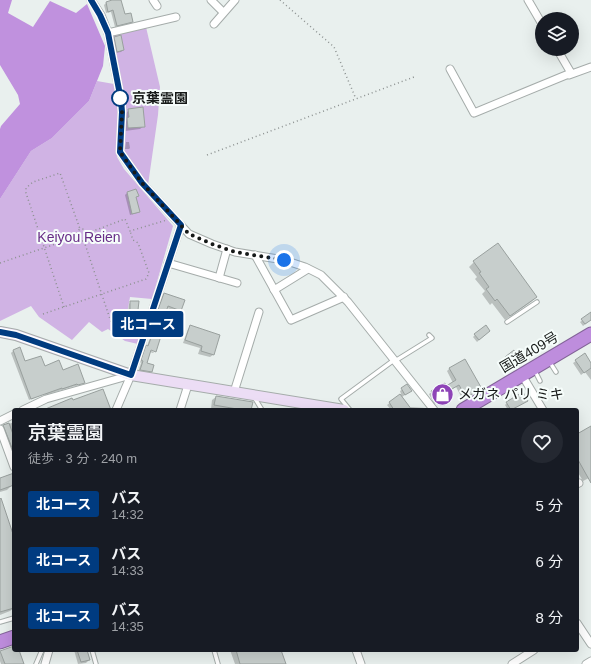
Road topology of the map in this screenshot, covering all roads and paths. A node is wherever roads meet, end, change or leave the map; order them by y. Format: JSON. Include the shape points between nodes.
{"nodes":[{"id":1,"x":91,"y":0,"type":"edge"},
{"id":2,"x":211,"y":0,"type":"edge"},
{"id":3,"x":235,"y":0,"type":"edge"},
{"id":4,"x":280,"y":0,"type":"edge"},
{"id":5,"x":528,"y":0,"type":"edge"},
{"id":6,"x":223,"y":12,"type":"junction"},
{"id":7,"x":535,"y":12,"type":"edge"},
{"id":8,"x":176,"y":17,"type":"dead end"},
{"id":9,"x":214,"y":24,"type":"dead end"},
{"id":10,"x":108,"y":33,"type":"junction"},
{"id":11,"x":561,"y":56,"type":"edge"},
{"id":12,"x":591,"y":67,"type":"edge"},
{"id":13,"x":450,"y":69,"type":"dead end"},
{"id":14,"x":571,"y":73,"type":"junction"},
{"id":15,"x":414,"y":77,"type":"dead end"},
{"id":16,"x":356,"y":99,"type":"junction"},
{"id":17,"x":207,"y":155,"type":"dead end"},
{"id":18,"x":175,"y":218,"type":"junction"},
{"id":19,"x":181,"y":225,"type":"junction"},
{"id":20,"x":80,"y":229,"type":"junction"},
{"id":21,"x":130,"y":232,"type":"junction"},
{"id":22,"x":88,"y":233,"type":"junction"},
{"id":23,"x":76,"y":237,"type":"junction"},
{"id":24,"x":84,"y":241,"type":"junction"},
{"id":25,"x":44,"y":248,"type":"junction"},
{"id":26,"x":226,"y":250,"type":"junction"},
{"id":27,"x":255,"y":255,"type":"junction"},
{"id":28,"x":0,"y":263,"type":"edge"},
{"id":29,"x":168,"y":263,"type":"junction"},
{"id":30,"x":308,"y":268,"type":"junction"},
{"id":31,"x":219,"y":278,"type":"junction"},
{"id":32,"x":237,"y":283,"type":"dead end"},
{"id":33,"x":274,"y":290,"type":"junction"},
{"id":34,"x":102,"y":295,"type":"junction"},
{"id":35,"x":344,"y":297,"type":"junction"},
{"id":36,"x":537,"y":302,"type":"dead end"},
{"id":37,"x":64,"y":308,"type":"junction"},
{"id":38,"x":259,"y":312,"type":"dead end"},
{"id":39,"x":43,"y":314,"type":"dead end"},
{"id":40,"x":507,"y":322,"type":"dead end"},
{"id":41,"x":114,"y":331,"type":"dead end"},
{"id":42,"x":0,"y":332,"type":"edge"},
{"id":43,"x":591,"y":334,"type":"edge"},
{"id":44,"x":429,"y":335,"type":"dead end"},
{"id":45,"x":395,"y":360,"type":"junction"},
{"id":46,"x":540,"y":361,"type":"junction"},
{"id":47,"x":556,"y":372,"type":"dead end"},
{"id":48,"x":131,"y":375,"type":"junction"},
{"id":49,"x":540,"y":381,"type":"dead end"},
{"id":50,"x":188,"y":385,"type":"junction"},
{"id":51,"x":234,"y":392,"type":"junction"},
{"id":52,"x":253,"y":395,"type":"junction"},
{"id":53,"x":27,"y":408,"type":"edge"},
{"id":54,"x":117,"y":408,"type":"edge"},
{"id":55,"x":181,"y":408,"type":"edge"},
{"id":56,"x":261,"y":408,"type":"edge"},
{"id":57,"x":332,"y":408,"type":"edge"},
{"id":58,"x":349,"y":408,"type":"edge"},
{"id":59,"x":432,"y":408,"type":"edge"},
{"id":60,"x":466,"y":408,"type":"edge"},
{"id":61,"x":543,"y":408,"type":"edge"},
{"id":62,"x":12,"y":415,"type":"edge"},
{"id":63,"x":0,"y":421,"type":"edge"},
{"id":64,"x":0,"y":430,"type":"edge"},
{"id":65,"x":12,"y":462,"type":"edge"},
{"id":66,"x":12,"y":619,"type":"edge"},
{"id":67,"x":0,"y":622,"type":"edge"},
{"id":68,"x":579,"y":626,"type":"edge"},
{"id":69,"x":12,"y":638,"type":"edge"},
{"id":70,"x":0,"y":642,"type":"edge"},
{"id":71,"x":591,"y":644,"type":"edge"},
{"id":72,"x":41,"y":652,"type":"edge"},
{"id":73,"x":48,"y":652,"type":"edge"},
{"id":74,"x":93,"y":652,"type":"edge"},
{"id":75,"x":215,"y":652,"type":"edge"},
{"id":76,"x":357,"y":652,"type":"edge"},
{"id":77,"x":531,"y":652,"type":"edge"},
{"id":78,"x":591,"y":661,"type":"edge"},
{"id":79,"x":36,"y":664,"type":"edge"},
{"id":80,"x":44,"y":664,"type":"edge"},
{"id":81,"x":96,"y":664,"type":"edge"},
{"id":82,"x":218,"y":664,"type":"edge"},
{"id":83,"x":361,"y":664,"type":"edge"},
{"id":84,"x":512,"y":664,"type":"edge"},
{"id":85,"x":586,"y":664,"type":"edge"}],
"edges":[{"from":1,"to":10,"type":"street"},
{"from":2,"to":6,"type":"street"},
{"from":3,"to":6,"type":"street"},
{"from":4,"to":16,"type":"path","via":[[334,47]]},
{"from":5,"to":7,"type":"street"},
{"from":6,"to":9,"type":"street"},
{"from":8,"to":10,"type":"street"},
{"from":10,"to":18,"type":"street","via":[[121,100],[120,152],[142,183]]},
{"from":11,"to":14,"type":"street"},
{"from":12,"to":14,"type":"street","via":[[569,75]]},
{"from":13,"to":14,"type":"street","via":[[474,114]]},
{"from":15,"to":16,"type":"path"},
{"from":16,"to":17,"type":"path"},
{"from":18,"to":19,"type":"street"},
{"from":18,"to":21,"type":"path"},
{"from":19,"to":26,"type":"street","via":[[189,234]]},
{"from":19,"to":29,"type":"street"},
{"from":20,"to":22,"type":"path"},
{"from":20,"to":23,"type":"path","via":[[76,232]]},
{"from":20,"to":25,"type":"path","via":[[60,173],[33,182],[26,188],[26,193]]},
{"from":21,"to":22,"type":"path","via":[[125,220]]},
{"from":21,"to":34,"type":"path","via":[[130,236],[138,243],[148,277]]},
{"from":22,"to":24,"type":"path"},
{"from":23,"to":24,"type":"path"},
{"from":23,"to":25,"type":"path"},
{"from":24,"to":34,"type":"path"},
{"from":25,"to":28,"type":"path"},
{"from":25,"to":37,"type":"path"},
{"from":26,"to":27,"type":"street"},
{"from":26,"to":31,"type":"street"},
{"from":27,"to":30,"type":"street","via":[[284,260]]},
{"from":27,"to":33,"type":"street"},
{"from":29,"to":31,"type":"street"},
{"from":29,"to":48,"type":"street"},
{"from":30,"to":33,"type":"street"},
{"from":30,"to":35,"type":"street","via":[[321,275]]},
{"from":31,"to":32,"type":"street"},
{"from":33,"to":35,"type":"street","via":[[291,320]]},
{"from":34,"to":37,"type":"path"},
{"from":34,"to":41,"type":"path"},
{"from":35,"to":45,"type":"street"},
{"from":36,"to":40,"type":"lane"},
{"from":37,"to":39,"type":"path"},
{"from":38,"to":51,"type":"street"},
{"from":42,"to":48,"type":"street","via":[[16,335]]},
{"from":43,"to":46,"type":"highway","name":"国道409号"},
{"from":44,"to":45,"type":"lane","via":[[432,338]]},
{"from":45,"to":58,"type":"lane","via":[[342,399]]},
{"from":45,"to":59,"type":"street"},
{"from":46,"to":47,"type":"lane"},
{"from":46,"to":49,"type":"lane"},
{"from":46,"to":60,"type":"highway","name":"国道409号"},
{"from":46,"to":61,"type":"street"},
{"from":48,"to":50,"type":"street"},
{"from":48,"to":53,"type":"street","via":[[46,399]]},
{"from":48,"to":54,"type":"street"},
{"from":50,"to":51,"type":"street"},
{"from":50,"to":55,"type":"street"},
{"from":51,"to":52,"type":"street"},
{"from":52,"to":56,"type":"lane"},
{"from":52,"to":57,"type":"street"},
{"from":62,"to":63,"type":"street"},
{"from":64,"to":65,"type":"street"},
{"from":66,"to":67,"type":"lane"},
{"from":68,"to":71,"type":"street"},
{"from":69,"to":70,"type":"highway"},
{"from":72,"to":79,"type":"lane"},
{"from":73,"to":80,"type":"street"},
{"from":74,"to":81,"type":"lane"},
{"from":75,"to":82,"type":"lane"},
{"from":76,"to":83,"type":"street"},
{"from":77,"to":84,"type":"street"},
{"from":78,"to":85,"type":"street"}]}
